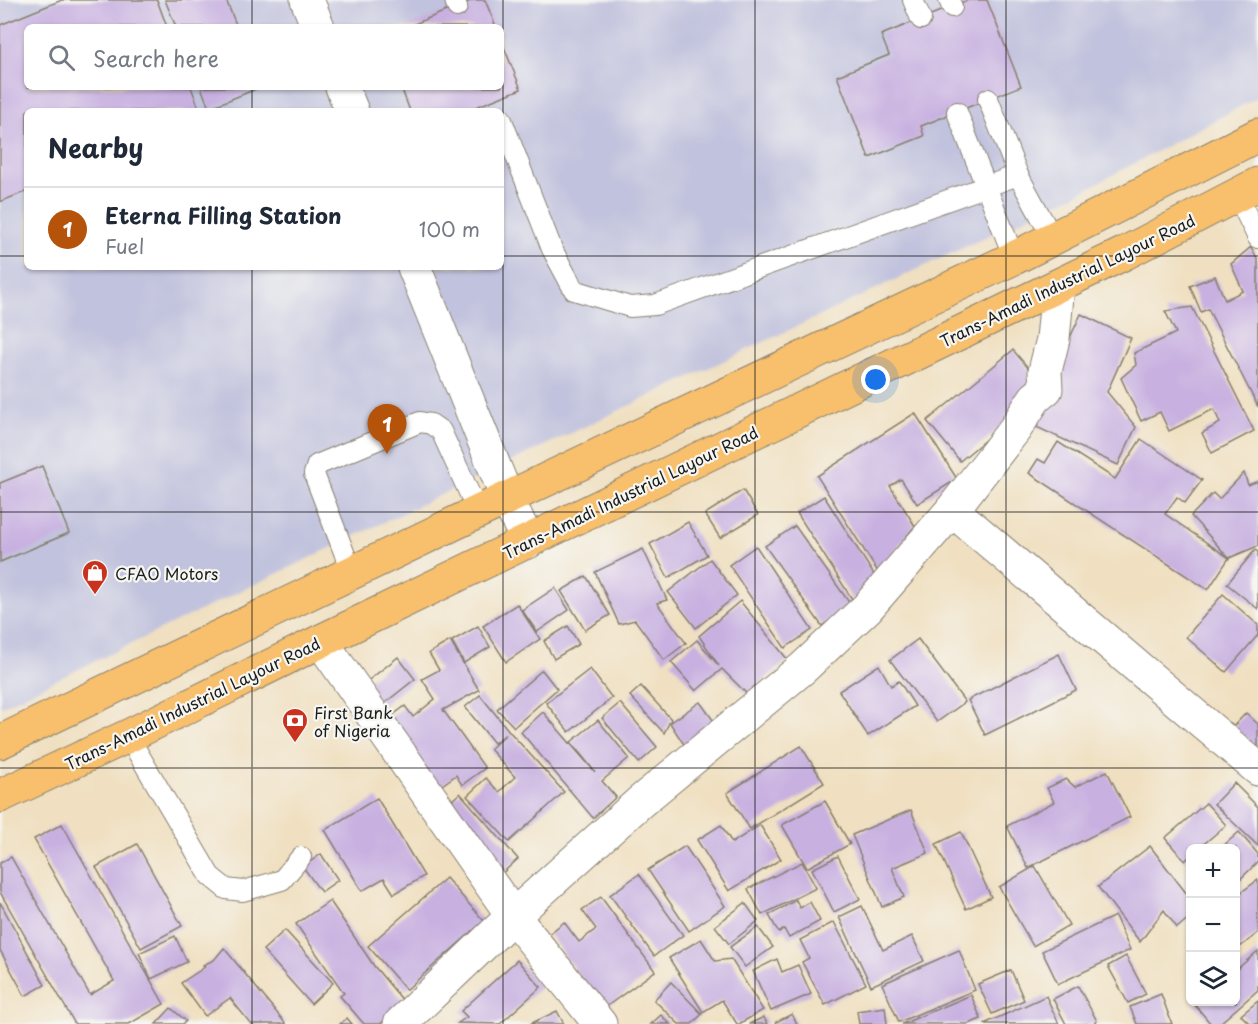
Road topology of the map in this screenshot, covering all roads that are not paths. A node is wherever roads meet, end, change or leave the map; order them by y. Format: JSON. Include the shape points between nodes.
{"nodes":[{"id":1,"x":307,"y":0,"type":"edge"},
{"id":2,"x":913,"y":0,"type":"edge"},
{"id":3,"x":921,"y":19,"type":"dead end"},
{"id":4,"x":317,"y":24,"type":"edge"},
{"id":5,"x":343,"y":90,"type":"edge"},
{"id":6,"x":988,"y":99,"type":"dead end"},
{"id":7,"x":351,"y":108,"type":"edge"},
{"id":8,"x":957,"y":112,"type":"dead end"},
{"id":9,"x":504,"y":125,"type":"edge"},
{"id":10,"x":1258,"y":135,"type":"edge"},
{"id":11,"x":1018,"y":175,"type":"junction"},
{"id":12,"x":987,"y":186,"type":"junction"},
{"id":13,"x":1248,"y":190,"type":"edge"},
{"id":14,"x":1053,"y":238,"type":"junction"},
{"id":15,"x":1258,"y":238,"type":"edge"},
{"id":16,"x":1014,"y":258,"type":"junction"},
{"id":17,"x":415,"y":270,"type":"edge"},
{"id":18,"x":1058,"y":286,"type":"junction"},
{"id":19,"x":507,"y":498,"type":"junction"},
{"id":20,"x":952,"y":510,"type":"junction"},
{"id":21,"x":478,"y":512,"type":"junction"},
{"id":22,"x":528,"y":542,"type":"junction"},
{"id":23,"x":352,"y":573,"type":"junction"},
{"id":24,"x":321,"y":641,"type":"junction"},
{"id":25,"x":128,"y":736,"type":"junction"},
{"id":26,"x":0,"y":742,"type":"edge"},
{"id":27,"x":1258,"y":769,"type":"edge"},
{"id":28,"x":0,"y":796,"type":"edge"},
{"id":29,"x":301,"y":857,"type":"dead end"},
{"id":30,"x":513,"y":916,"type":"junction"},
{"id":31,"x":400,"y":1024,"type":"edge"},
{"id":32,"x":600,"y":1024,"type":"edge"}],
"edges":[{"from":1,"to":4,"type":"street"},
{"from":2,"to":3,"type":"lane"},
{"from":5,"to":7,"type":"street"},
{"from":6,"to":11,"type":"lane"},
{"from":8,"to":12,"type":"lane"},
{"from":9,"to":12,"type":"lane","via":[[552,249],[574,290],[630,307],[655,305]]},
{"from":10,"to":14,"type":"main road"},
{"from":11,"to":12,"type":"lane"},
{"from":11,"to":14,"type":"lane"},
{"from":12,"to":16,"type":"lane"},
{"from":13,"to":15,"type":"lane"},
{"from":13,"to":18,"type":"main road","name":"Trans-Amadi Industrial Layour Road"},
{"from":14,"to":16,"type":"main road"},
{"from":16,"to":19,"type":"main road"},
{"from":17,"to":19,"type":"street"},
{"from":18,"to":20,"type":"street","via":[[1053,339],[1045,371],[1046,389],[1035,398]]},
{"from":18,"to":22,"type":"main road","name":"Trans-Amadi Industrial Layour Road"},
{"from":19,"to":21,"type":"main road"},
{"from":19,"to":22,"type":"street"},
{"from":20,"to":27,"type":"street"},
{"from":20,"to":30,"type":"street","via":[[867,608],[803,668],[640,802]]},
{"from":21,"to":23,"type":"main road"},
{"from":21,"to":23,"type":"lane","via":[[441,431],[432,424],[420,422],[317,465],[315,474]]},
{"from":22,"to":24,"type":"main road","name":"Trans-Amadi Industrial Layour Road"},
{"from":23,"to":26,"type":"main road"},
{"from":24,"to":25,"type":"main road","name":"Trans-Amadi Industrial Layour Road"},
{"from":24,"to":30,"type":"street"},
{"from":25,"to":28,"type":"main road","name":"Trans-Amadi Industrial Layour Road"},
{"from":25,"to":29,"type":"lane","via":[[210,876],[226,889],[243,891],[282,880]]},
{"from":30,"to":31,"type":"street"},
{"from":30,"to":32,"type":"street"}]}
